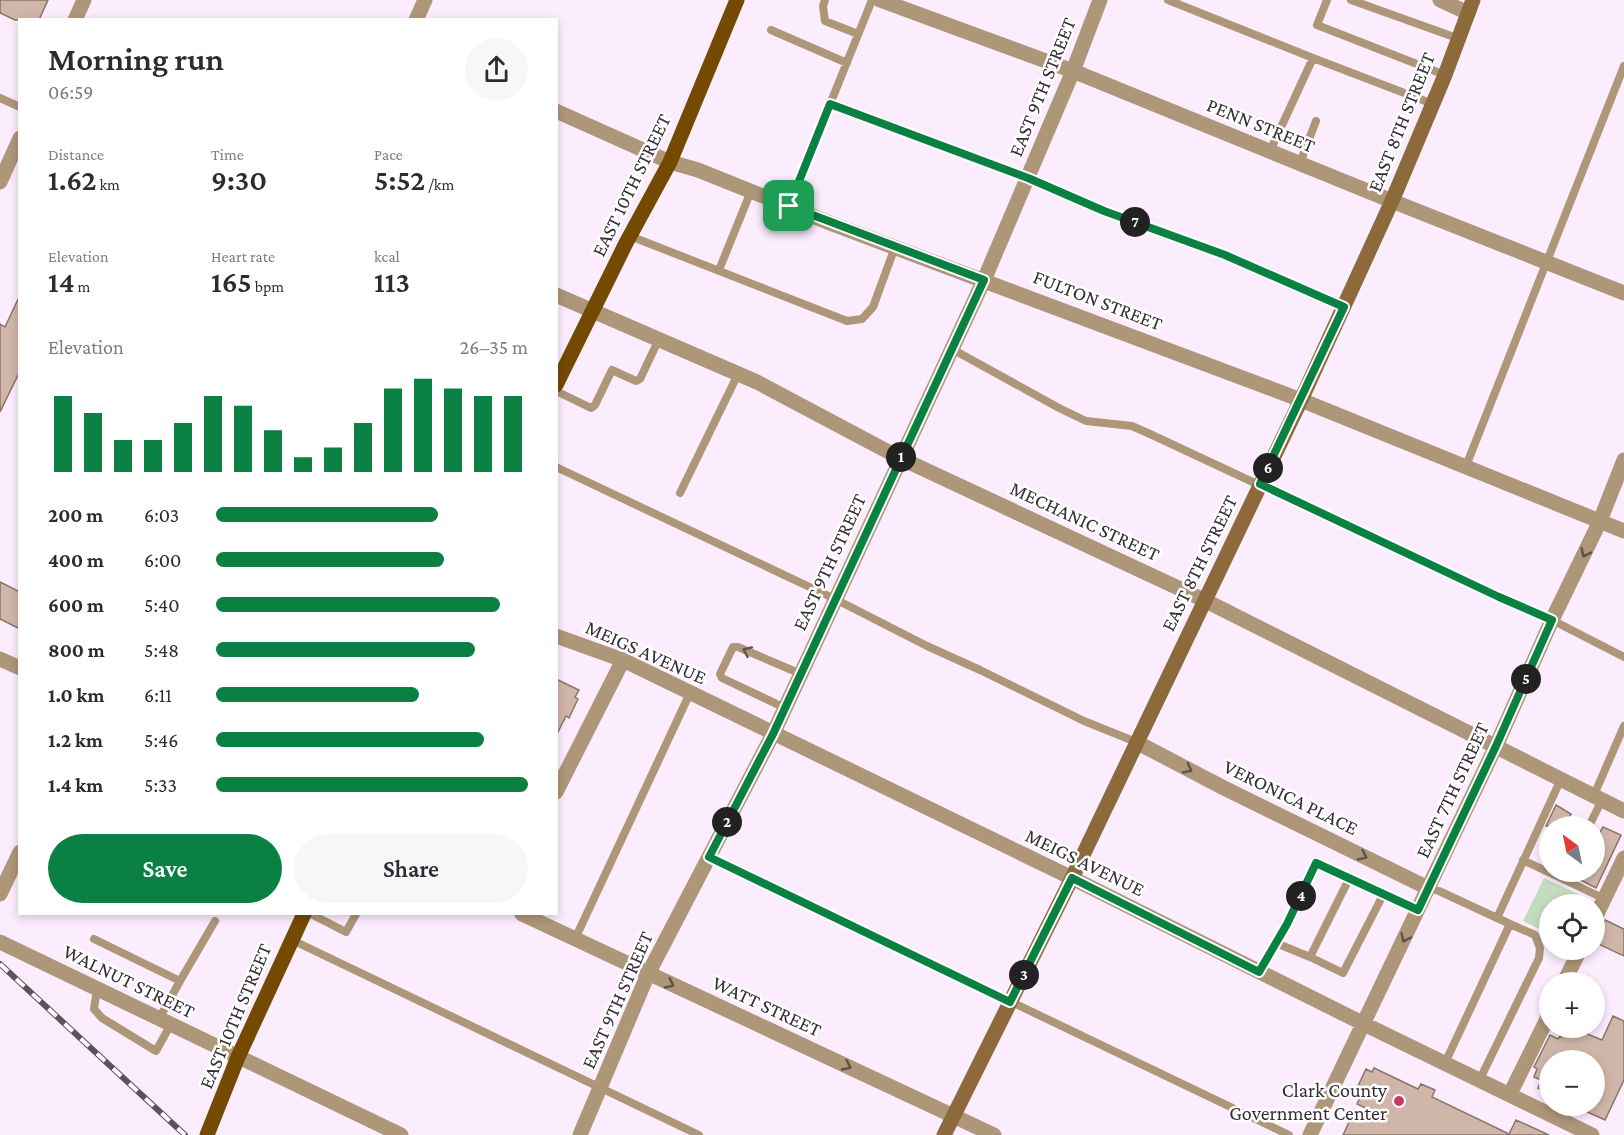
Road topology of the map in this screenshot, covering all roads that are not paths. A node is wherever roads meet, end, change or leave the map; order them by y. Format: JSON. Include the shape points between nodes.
{"nodes":[{"id":1,"x":84,"y":0,"type":"edge"},
{"id":2,"x":425,"y":0,"type":"edge"},
{"id":3,"x":737,"y":0,"type":"edge"},
{"id":4,"x":825,"y":0,"type":"edge"},
{"id":5,"x":872,"y":0,"type":"edge"},
{"id":6,"x":880,"y":0,"type":"edge"},
{"id":7,"x":1100,"y":0,"type":"edge"},
{"id":8,"x":1168,"y":0,"type":"edge"},
{"id":9,"x":1327,"y":0,"type":"edge"},
{"id":10,"x":1352,"y":0,"type":"edge"},
{"id":11,"x":1440,"y":0,"type":"edge"},
{"id":12,"x":1470,"y":6,"type":"edge"},
{"id":13,"x":76,"y":18,"type":"edge"},
{"id":14,"x":417,"y":18,"type":"edge"},
{"id":15,"x":771,"y":30,"type":"dead end"},
{"id":16,"x":858,"y":34,"type":"junction"},
{"id":17,"x":1457,"y":38,"type":"junction"},
{"id":18,"x":1313,"y":58,"type":"junction"},
{"id":19,"x":847,"y":63,"type":"junction"},
{"id":20,"x":1624,"y":66,"type":"edge"},
{"id":21,"x":1073,"y":71,"type":"junction"},
{"id":22,"x":1445,"y":75,"type":"junction"},
{"id":23,"x":0,"y":98,"type":"edge"},
{"id":24,"x":830,"y":104,"type":"junction"},
{"id":25,"x":1433,"y":104,"type":"junction"},
{"id":26,"x":18,"y":106,"type":"edge"},
{"id":27,"x":558,"y":112,"type":"edge"},
{"id":28,"x":1316,"y":121,"type":"dead end"},
{"id":29,"x":18,"y":142,"type":"edge"},
{"id":30,"x":1269,"y":151,"type":"junction"},
{"id":31,"x":669,"y":162,"type":"junction"},
{"id":32,"x":1299,"y":163,"type":"junction"},
{"id":33,"x":1028,"y":178,"type":"junction"},
{"id":34,"x":0,"y":182,"type":"edge"},
{"id":35,"x":751,"y":191,"type":"junction"},
{"id":36,"x":1392,"y":201,"type":"junction"},
{"id":37,"x":789,"y":206,"type":"junction"},
{"id":38,"x":630,"y":236,"type":"junction"},
{"id":39,"x":895,"y":247,"type":"junction"},
{"id":40,"x":1548,"y":262,"type":"junction"},
{"id":41,"x":719,"y":270,"type":"junction"},
{"id":42,"x":984,"y":280,"type":"junction"},
{"id":43,"x":1624,"y":293,"type":"edge"},
{"id":44,"x":558,"y":296,"type":"edge"},
{"id":45,"x":1344,"y":307,"type":"junction"},
{"id":46,"x":592,"y":311,"type":"junction"},
{"id":47,"x":659,"y":339,"type":"junction"},
{"id":48,"x":952,"y":349,"type":"junction"},
{"id":49,"x":738,"y":374,"type":"junction"},
{"id":50,"x":558,"y":381,"type":"edge"},
{"id":51,"x":558,"y":392,"type":"edge"},
{"id":52,"x":1301,"y":400,"type":"junction"},
{"id":53,"x":900,"y":458,"type":"junction"},
{"id":54,"x":1624,"y":460,"type":"edge"},
{"id":55,"x":1466,"y":466,"type":"junction"},
{"id":56,"x":558,"y":468,"type":"edge"},
{"id":57,"x":1260,"y":484,"type":"junction"},
{"id":58,"x":680,"y":493,"type":"dead end"},
{"id":59,"x":1600,"y":521,"type":"junction"},
{"id":60,"x":1624,"y":531,"type":"edge"},
{"id":61,"x":835,"y":599,"type":"junction"},
{"id":62,"x":1204,"y":600,"type":"junction"},
{"id":63,"x":1552,"y":620,"type":"junction"},
{"id":64,"x":558,"y":637,"type":"edge"},
{"id":65,"x":1624,"y":657,"type":"edge"},
{"id":66,"x":0,"y":659,"type":"edge"},
{"id":67,"x":623,"y":660,"type":"junction"},
{"id":68,"x":18,"y":667,"type":"edge"},
{"id":69,"x":801,"y":674,"type":"junction"},
{"id":70,"x":690,"y":693,"type":"junction"},
{"id":71,"x":785,"y":708,"type":"junction"},
{"id":72,"x":1624,"y":726,"type":"edge"},
{"id":73,"x":773,"y":734,"type":"junction"},
{"id":74,"x":1136,"y":742,"type":"junction"},
{"id":75,"x":1496,"y":746,"type":"junction"},
{"id":76,"x":1561,"y":779,"type":"junction"},
{"id":77,"x":558,"y":788,"type":"edge"},
{"id":78,"x":1598,"y":797,"type":"junction"},
{"id":79,"x":1624,"y":811,"type":"edge"},
{"id":80,"x":1592,"y":816,"type":"edge"},
{"id":81,"x":18,"y":856,"type":"edge"},
{"id":82,"x":709,"y":857,"type":"junction"},
{"id":83,"x":1624,"y":858,"type":"edge"},
{"id":84,"x":1523,"y":860,"type":"junction"},
{"id":85,"x":1539,"y":866,"type":"edge"},
{"id":86,"x":1072,"y":878,"type":"junction"},
{"id":87,"x":1349,"y":879,"type":"junction"},
{"id":88,"x":1577,"y":882,"type":"edge"},
{"id":89,"x":1428,"y":888,"type":"junction"},
{"id":90,"x":0,"y":894,"type":"edge"},
{"id":91,"x":1597,"y":894,"type":"edge"},
{"id":92,"x":1383,"y":895,"type":"junction"},
{"id":93,"x":1605,"y":899,"type":"edge"},
{"id":94,"x":1418,"y":910,"type":"junction"},
{"id":95,"x":304,"y":915,"type":"edge"},
{"id":96,"x":313,"y":915,"type":"edge"},
{"id":97,"x":355,"y":915,"type":"edge"},
{"id":98,"x":524,"y":915,"type":"edge"},
{"id":99,"x":1497,"y":918,"type":"junction"},
{"id":100,"x":215,"y":921,"type":"dead end"},
{"id":101,"x":1510,"y":924,"type":"junction"},
{"id":102,"x":94,"y":939,"type":"dead end"},
{"id":103,"x":575,"y":939,"type":"junction"},
{"id":104,"x":291,"y":940,"type":"junction"},
{"id":105,"x":0,"y":942,"type":"edge"},
{"id":106,"x":1276,"y":943,"type":"junction"},
{"id":107,"x":1310,"y":957,"type":"junction"},
{"id":108,"x":1259,"y":972,"type":"junction"},
{"id":109,"x":648,"y":974,"type":"junction"},
{"id":110,"x":180,"y":981,"type":"junction"},
{"id":111,"x":97,"y":989,"type":"junction"},
{"id":112,"x":1010,"y":1002,"type":"junction"},
{"id":113,"x":165,"y":1022,"type":"junction"},
{"id":114,"x":1364,"y":1024,"type":"junction"},
{"id":115,"x":1539,"y":1035,"type":"edge"},
{"id":116,"x":238,"y":1057,"type":"junction"},
{"id":117,"x":1445,"y":1063,"type":"junction"},
{"id":118,"x":1480,"y":1079,"type":"junction"},
{"id":119,"x":600,"y":1089,"type":"junction"},
{"id":120,"x":1510,"y":1094,"type":"junction"},
{"id":121,"x":954,"y":1115,"type":"junction"},
{"id":122,"x":207,"y":1135,"type":"edge"},
{"id":123,"x":401,"y":1135,"type":"edge"},
{"id":124,"x":580,"y":1135,"type":"edge"},
{"id":125,"x":699,"y":1135,"type":"edge"},
{"id":126,"x":944,"y":1135,"type":"edge"},
{"id":127,"x":994,"y":1135,"type":"edge"},
{"id":128,"x":1289,"y":1135,"type":"edge"},
{"id":129,"x":1310,"y":1135,"type":"edge"},
{"id":130,"x":1592,"y":1135,"type":"edge"}],
"edges":[{"from":1,"to":13,"type":"street"},
{"from":2,"to":14,"type":"street"},
{"from":3,"to":31,"type":"main road","name":"EAST 10TH STREET"},
{"from":4,"to":16,"type":"lane","via":[[825,21]]},
{"from":5,"to":16,"type":"lane"},
{"from":6,"to":21,"type":"street","name":"PENN STREET"},
{"from":7,"to":21,"type":"street","name":"EAST 9TH STREET"},
{"from":8,"to":18,"type":"lane"},
{"from":9,"to":22,"type":"lane","via":[[1317,26]]},
{"from":10,"to":17,"type":"lane"},
{"from":11,"to":12,"type":"street"},
{"from":12,"to":17,"type":"main road","name":"EAST 8TH STREET"},
{"from":15,"to":19,"type":"lane"},
{"from":16,"to":19,"type":"lane"},
{"from":17,"to":22,"type":"main road","name":"EAST 8TH STREET"},
{"from":18,"to":25,"type":"lane"},
{"from":18,"to":30,"type":"lane"},
{"from":19,"to":24,"type":"lane"},
{"from":20,"to":40,"type":"lane"},
{"from":21,"to":30,"type":"street","name":"PENN STREET"},
{"from":21,"to":33,"type":"street","name":"EAST 9TH STREET"},
{"from":22,"to":25,"type":"main road","name":"EAST 8TH STREET"},
{"from":23,"to":26,"type":"lane"},
{"from":24,"to":33,"type":"lane"},
{"from":24,"to":37,"type":"lane"},
{"from":25,"to":36,"type":"main road","name":"EAST 8TH STREET"},
{"from":27,"to":31,"type":"street","name":"FULTON STREET"},
{"from":28,"to":32,"type":"lane"},
{"from":29,"to":34,"type":"street"},
{"from":30,"to":32,"type":"street","name":"PENN STREET"},
{"from":31,"to":35,"type":"street","name":"FULTON STREET"},
{"from":31,"to":38,"type":"main road","name":"EAST 10TH STREET"},
{"from":32,"to":36,"type":"street","name":"PENN STREET"},
{"from":33,"to":42,"type":"street","name":"EAST 9TH STREET"},
{"from":33,"to":45,"type":"lane","via":[[1104,211],[1225,255]]},
{"from":35,"to":37,"type":"street","name":"FULTON STREET"},
{"from":35,"to":41,"type":"lane"},
{"from":36,"to":40,"type":"street","name":"PENN STREET"},
{"from":36,"to":45,"type":"main road","name":"EAST 8TH STREET"},
{"from":37,"to":39,"type":"street","name":"FULTON STREET"},
{"from":38,"to":41,"type":"lane"},
{"from":38,"to":46,"type":"main road","name":"EAST 10TH STREET"},
{"from":39,"to":41,"type":"lane","via":[[873,307],[862,319],[847,321]]},
{"from":39,"to":42,"type":"street","name":"FULTON STREET"},
{"from":40,"to":43,"type":"street","name":"PENN STREET"},
{"from":40,"to":55,"type":"lane"},
{"from":42,"to":48,"type":"street","name":"EAST 9TH STREET"},
{"from":42,"to":52,"type":"street","name":"FULTON STREET"},
{"from":44,"to":46,"type":"street","name":"MECHANIC STREET"},
{"from":45,"to":52,"type":"main road","name":"EAST 8TH STREET"},
{"from":46,"to":47,"type":"street","name":"MECHANIC STREET"},
{"from":46,"to":50,"type":"main road","name":"EAST 10TH STREET"},
{"from":47,"to":49,"type":"street","name":"MECHANIC STREET"},
{"from":47,"to":51,"type":"lane","via":[[640,379],[636,381],[612,370],[591,408]]},
{"from":48,"to":53,"type":"street","name":"EAST 9TH STREET"},
{"from":48,"to":57,"type":"lane","via":[[1086,421],[1132,426]]},
{"from":49,"to":53,"type":"street","name":"MECHANIC STREET"},
{"from":49,"to":58,"type":"lane"},
{"from":52,"to":55,"type":"street","name":"FULTON STREET"},
{"from":52,"to":57,"type":"main road","name":"EAST 8TH STREET"},
{"from":53,"to":61,"type":"street","name":"EAST 9TH STREET"},
{"from":53,"to":62,"type":"street","name":"MECHANIC STREET"},
{"from":54,"to":59,"type":"street","name":"EAST 7TH STREET"},
{"from":55,"to":59,"type":"street","name":"FULTON STREET"},
{"from":56,"to":61,"type":"lane"},
{"from":57,"to":62,"type":"main road","name":"EAST 8TH STREET"},
{"from":57,"to":63,"type":"lane"},
{"from":59,"to":60,"type":"street","name":"FULTON STREET"},
{"from":59,"to":63,"type":"street","name":"EAST 7TH STREET","one_way":true},
{"from":61,"to":69,"type":"street","name":"EAST 9TH STREET"},
{"from":61,"to":74,"type":"lane","via":[[1084,721]]},
{"from":62,"to":74,"type":"main road","name":"EAST 8TH STREET"},
{"from":62,"to":75,"type":"street","name":"MECHANIC STREET"},
{"from":63,"to":65,"type":"lane"},
{"from":63,"to":75,"type":"street","name":"EAST 7TH STREET"},
{"from":64,"to":67,"type":"street","name":"MEIGS AVENUE"},
{"from":66,"to":68,"type":"street"},
{"from":67,"to":70,"type":"street","name":"MEIGS AVENUE"},
{"from":67,"to":77,"type":"street"},
{"from":69,"to":71,"type":"street","name":"EAST 9TH STREET"},
{"from":69,"to":71,"type":"lane","one_way":true,"via":[[738,646],[733,647],[720,674]]},
{"from":70,"to":73,"type":"street","name":"MEIGS AVENUE"},
{"from":70,"to":103,"type":"lane"},
{"from":71,"to":73,"type":"street","name":"EAST 9TH STREET"},
{"from":72,"to":78,"type":"lane"},
{"from":73,"to":82,"type":"street","name":"EAST 9TH STREET"},
{"from":73,"to":86,"type":"street","name":"MEIGS AVENUE"},
{"from":74,"to":86,"type":"main road","name":"EAST 8TH STREET"},
{"from":74,"to":89,"type":"street","name":"VERONICA PLACE","one_way":true},
{"from":75,"to":76,"type":"street","name":"MECHANIC STREET"},
{"from":75,"to":89,"type":"street","name":"EAST 7TH STREET"},
{"from":76,"to":78,"type":"street","name":"MECHANIC STREET"},
{"from":76,"to":84,"type":"lane"},
{"from":78,"to":79,"type":"street","name":"MECHANIC STREET"},
{"from":78,"to":80,"type":"lane"},
{"from":81,"to":90,"type":"street"},
{"from":82,"to":109,"type":"street","name":"EAST 9TH STREET"},
{"from":82,"to":112,"type":"lane"},
{"from":83,"to":93,"type":"street"},
{"from":84,"to":85,"type":"lane"},
{"from":84,"to":99,"type":"lane"},
{"from":86,"to":108,"type":"street","name":"MEIGS AVENUE"},
{"from":86,"to":112,"type":"main road","name":"EAST 8TH STREET"},
{"from":87,"to":92,"type":"lane"},
{"from":87,"to":106,"type":"lane","via":[[1316,863]]},
{"from":87,"to":107,"type":"lane"},
{"from":88,"to":91,"type":"lane"},
{"from":89,"to":94,"type":"street","name":"EAST 7TH STREET"},
{"from":89,"to":99,"type":"lane"},
{"from":92,"to":94,"type":"lane"},
{"from":92,"to":107,"type":"lane","via":[[1343,973]]},
{"from":94,"to":114,"type":"street","name":"EAST 7TH STREET","one_way":true},
{"from":95,"to":104,"type":"main road","name":"EAST 10TH STREET"},
{"from":96,"to":97,"type":"lane","via":[[346,932]]},
{"from":98,"to":103,"type":"street","name":"WATT STREET"},
{"from":99,"to":101,"type":"lane"},
{"from":100,"to":110,"type":"lane"},
{"from":101,"to":117,"type":"lane"},
{"from":101,"to":118,"type":"lane","via":[[1535,935],[1539,957]]},
{"from":102,"to":110,"type":"lane"},
{"from":103,"to":109,"type":"street","name":"WATT STREET"},
{"from":104,"to":116,"type":"main road","name":"EAST 10TH STREET"},
{"from":104,"to":119,"type":"lane"},
{"from":105,"to":111,"type":"street","name":"WALNUT STREET"},
{"from":106,"to":107,"type":"lane"},
{"from":106,"to":108,"type":"lane"},
{"from":108,"to":114,"type":"street","name":"MEIGS AVENUE"},
{"from":109,"to":119,"type":"street","name":"EAST 9TH STREET"},
{"from":109,"to":121,"type":"street","name":"WATT STREET","one_way":true},
{"from":110,"to":113,"type":"lane"},
{"from":111,"to":113,"type":"street","name":"WALNUT STREET"},
{"from":111,"to":113,"type":"lane","via":[[94,1009],[102,1018],[156,1051]]},
{"from":112,"to":121,"type":"main road","name":"EAST 8TH STREET"},
{"from":112,"to":128,"type":"lane"},
{"from":113,"to":116,"type":"street","name":"WALNUT STREET"},
{"from":114,"to":117,"type":"street","name":"MEIGS AVENUE"},
{"from":114,"to":129,"type":"street","name":"EAST 7TH STREET"},
{"from":115,"to":120,"type":"street"},
{"from":116,"to":122,"type":"main road","name":"EAST 10TH STREET"},
{"from":116,"to":123,"type":"street","name":"WALNUT STREET"},
{"from":117,"to":118,"type":"street","name":"MEIGS AVENUE"},
{"from":118,"to":120,"type":"street","name":"MEIGS AVENUE"},
{"from":119,"to":124,"type":"street","name":"EAST 9TH STREET"},
{"from":119,"to":125,"type":"lane"},
{"from":120,"to":130,"type":"street","name":"MEIGS AVENUE"},
{"from":121,"to":126,"type":"main road","name":"EAST 8TH STREET"},
{"from":121,"to":127,"type":"street","name":"WATT STREET"}]}
